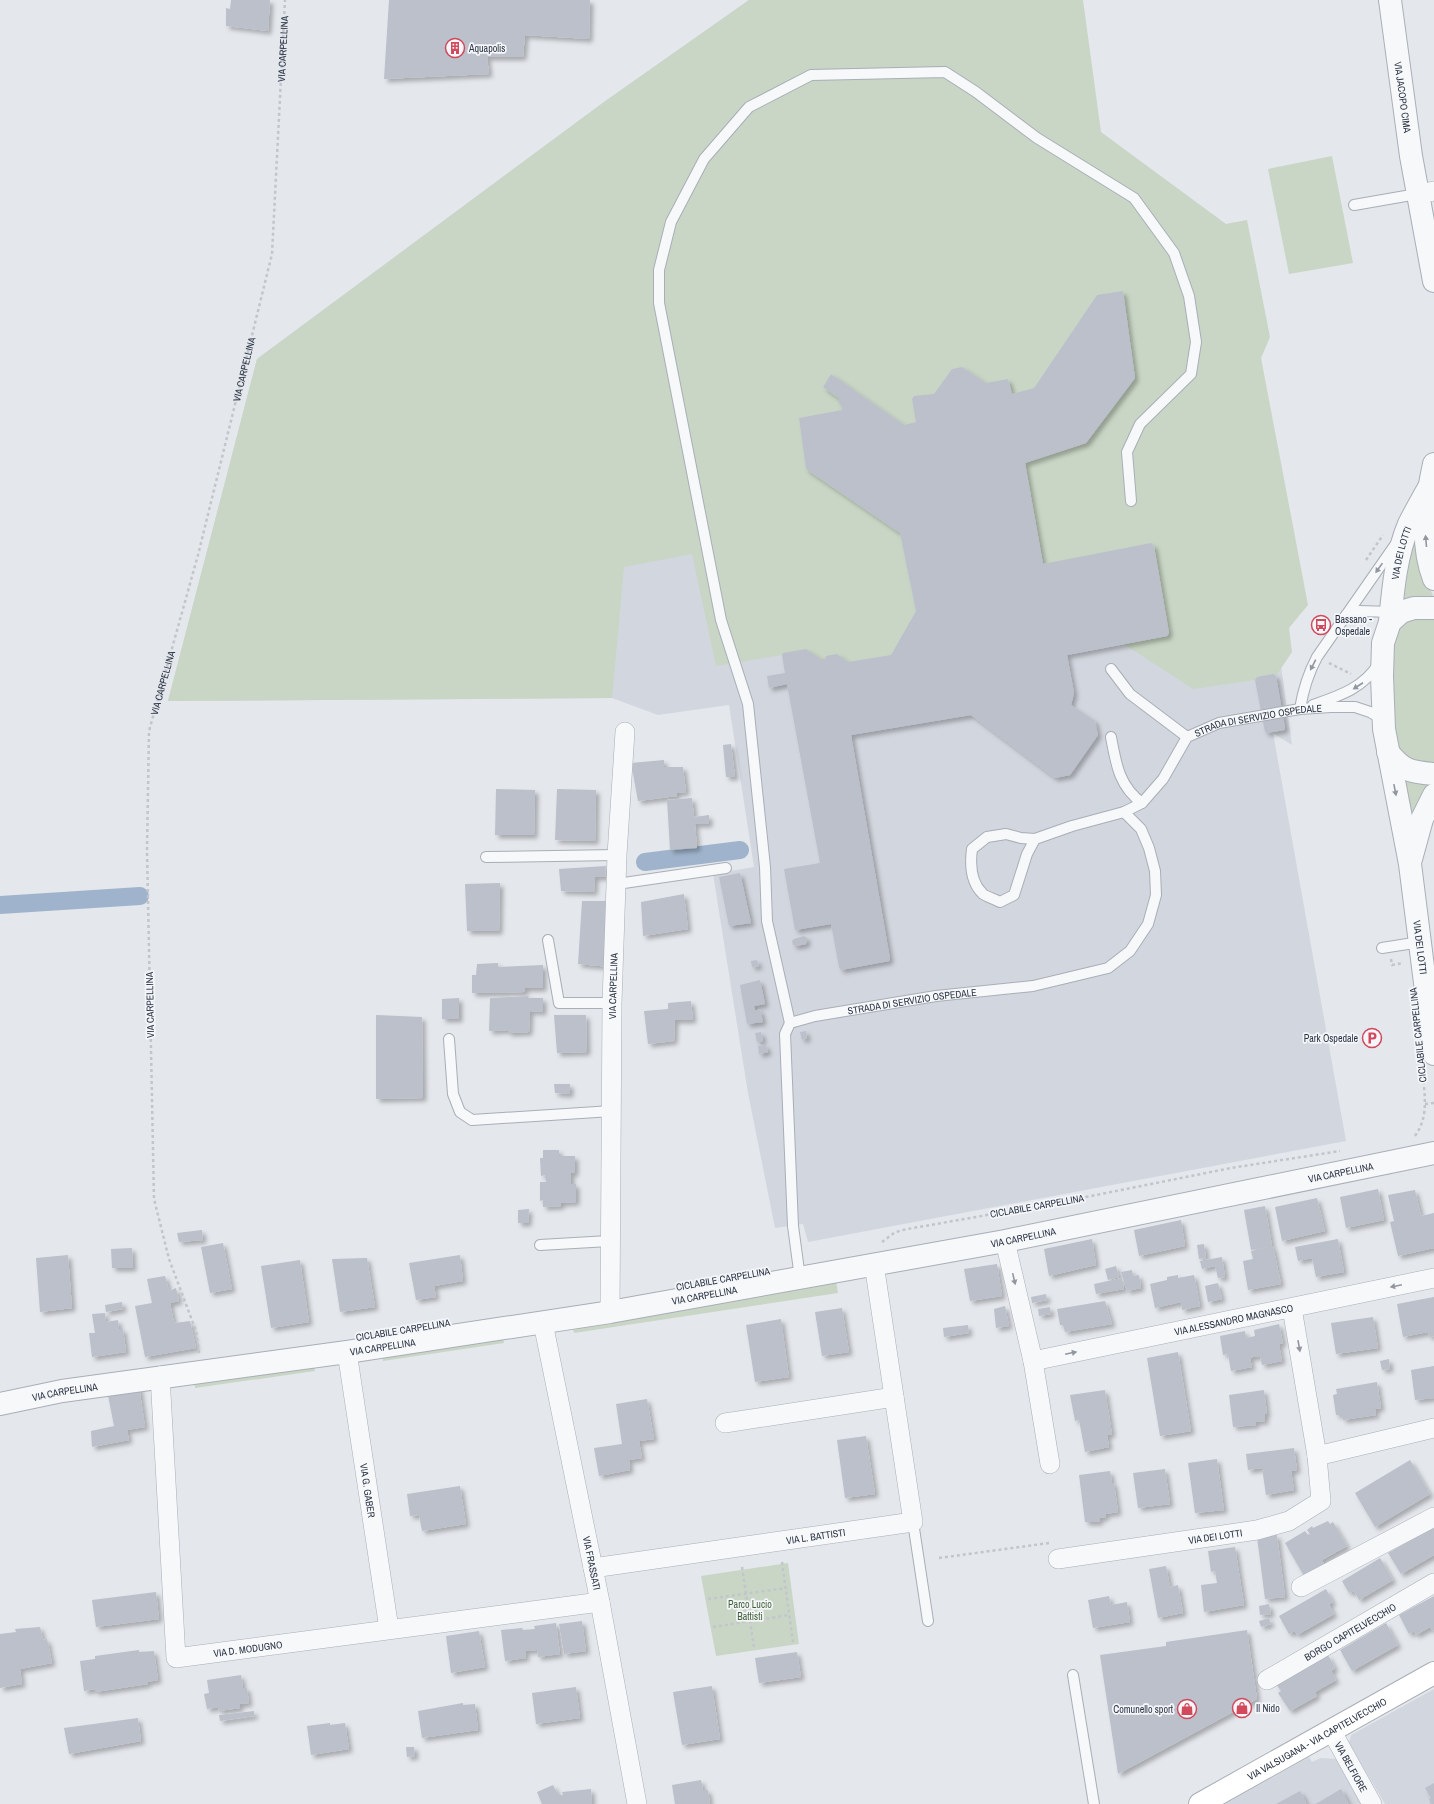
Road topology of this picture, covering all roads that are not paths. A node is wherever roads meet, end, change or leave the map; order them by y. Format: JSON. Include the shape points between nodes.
{"nodes":[{"id":1,"x":1390,"y":0,"type":"edge"},
{"id":2,"x":1425,"y":193,"type":"edge"},
{"id":3,"x":1354,"y":205,"type":"dead end"},
{"id":4,"x":1434,"y":281,"type":"edge"},
{"id":5,"x":1434,"y":464,"type":"edge"},
{"id":6,"x":1428,"y":489,"type":"junction"},
{"id":7,"x":1131,"y":501,"type":"dead end"},
{"id":8,"x":1409,"y":524,"type":"junction"},
{"id":9,"x":1434,"y":579,"type":"edge"},
{"id":10,"x":1434,"y":608,"type":"edge"},
{"id":11,"x":1394,"y":615,"type":"junction"},
{"id":12,"x":1346,"y":616,"type":"junction"},
{"id":13,"x":1382,"y":656,"type":"junction"},
{"id":14,"x":1111,"y":668,"type":"dead end"},
{"id":15,"x":1300,"y":709,"type":"junction"},
{"id":16,"x":1383,"y":720,"type":"junction"},
{"id":17,"x":626,"y":732,"type":"dead end"},
{"id":18,"x":1111,"y":737,"type":"dead end"},
{"id":19,"x":1187,"y":737,"type":"junction"},
{"id":20,"x":1388,"y":752,"type":"junction"},
{"id":21,"x":1434,"y":774,"type":"edge"},
{"id":22,"x":1434,"y":795,"type":"edge"},
{"id":23,"x":1142,"y":802,"type":"junction"},
{"id":24,"x":1124,"y":812,"type":"junction"},
{"id":25,"x":1035,"y":839,"type":"junction"},
{"id":26,"x":617,"y":855,"type":"junction"},
{"id":27,"x":486,"y":857,"type":"dead end"},
{"id":28,"x":1410,"y":864,"type":"junction"},
{"id":29,"x":726,"y":868,"type":"dead end"},
{"id":30,"x":617,"y":884,"type":"junction"},
{"id":31,"x":548,"y":940,"type":"dead end"},
{"id":32,"x":1420,"y":942,"type":"junction"},
{"id":33,"x":1386,"y":948,"type":"road end"},
{"id":34,"x":612,"y":1003,"type":"junction"},
{"id":35,"x":790,"y":1022,"type":"junction"},
{"id":36,"x":449,"y":1039,"type":"dead end"},
{"id":37,"x":1428,"y":1059,"type":"edge"},
{"id":38,"x":612,"y":1111,"type":"junction"},
{"id":39,"x":1434,"y":1153,"type":"edge"},
{"id":40,"x":609,"y":1241,"type":"junction"},
{"id":41,"x":1005,"y":1241,"type":"junction"},
{"id":42,"x":540,"y":1245,"type":"dead end"},
{"id":43,"x":877,"y":1254,"type":"junction"},
{"id":44,"x":800,"y":1278,"type":"junction"},
{"id":45,"x":1434,"y":1278,"type":"edge"},
{"id":46,"x":1292,"y":1308,"type":"junction"},
{"id":47,"x":610,"y":1312,"type":"junction"},
{"id":48,"x":542,"y":1323,"type":"junction"},
{"id":49,"x":347,"y":1352,"type":"junction"},
{"id":50,"x":1033,"y":1361,"type":"junction"},
{"id":51,"x":160,"y":1376,"type":"junction"},
{"id":52,"x":894,"y":1397,"type":"junction"},
{"id":53,"x":0,"y":1404,"type":"edge"},
{"id":54,"x":725,"y":1423,"type":"dead end"},
{"id":55,"x":1434,"y":1428,"type":"edge"},
{"id":56,"x":1317,"y":1456,"type":"junction"},
{"id":57,"x":1050,"y":1464,"type":"dead end"},
{"id":58,"x":1434,"y":1517,"type":"edge"},
{"id":59,"x":913,"y":1522,"type":"junction"},
{"id":60,"x":1058,"y":1559,"type":"road end"},
{"id":61,"x":593,"y":1568,"type":"junction"},
{"id":62,"x":1434,"y":1583,"type":"edge"},
{"id":63,"x":1301,"y":1588,"type":"dead end"},
{"id":64,"x":600,"y":1602,"type":"junction"},
{"id":65,"x":928,"y":1621,"type":"dead end"},
{"id":66,"x":389,"y":1629,"type":"junction"},
{"id":67,"x":1434,"y":1673,"type":"edge"},
{"id":68,"x":1073,"y":1675,"type":"dead end"},
{"id":69,"x":1266,"y":1680,"type":"dead end"},
{"id":70,"x":1331,"y":1730,"type":"junction"},
{"id":71,"x":637,"y":1804,"type":"edge"},
{"id":72,"x":1094,"y":1804,"type":"edge"},
{"id":73,"x":1200,"y":1804,"type":"edge"},
{"id":74,"x":1372,"y":1804,"type":"edge"}],
"edges":[{"from":1,"to":2,"type":"street","name":"VIA JACOPO CIMA"},
{"from":2,"to":3,"type":"lane"},
{"from":2,"to":4,"type":"street"},
{"from":5,"to":6,"type":"street","name":"VIA DEI LOTTI"},
{"from":6,"to":8,"type":"street","name":"VIA DEI LOTTI"},
{"from":9,"to":6,"type":"street","name":"VIA DEI LOTTI","one_way":true,"via":[[1428,564],[1425,534]]},
{"from":7,"to":35,"type":"lane","via":[[1127,452],[1140,424],[1191,374],[1196,342],[1189,296],[1174,253],[1134,198],[1037,138],[945,72],[811,75],[748,107],[704,159],[671,222],[659,270],[659,303],[721,620],[748,704],[765,867],[767,921]]},
{"from":8,"to":11,"type":"street","name":"VIA DEI LOTTI","via":[[1394,576]]},
{"from":8,"to":12,"type":"lane","one_way":true},
{"from":10,"to":11,"type":"street","via":[[1414,608]]},
{"from":11,"to":12,"type":"lane","via":[[1359,611]]},
{"from":11,"to":13,"type":"street","name":"VIA DEI LOTTI","via":[[1383,643]]},
{"from":12,"to":15,"type":"lane","one_way":true,"via":[[1308,674]]},
{"from":13,"to":15,"type":"lane","one_way":true,"via":[[1364,682],[1336,697]]},
{"from":13,"to":16,"type":"street","name":"VIA DEI LOTTI"},
{"from":14,"to":19,"type":"lane","via":[[1130,694]]},
{"from":15,"to":16,"type":"lane","name":"STRADA DI SERVIZIO OSPEDALE","via":[[1355,707]]},
{"from":15,"to":19,"type":"lane","name":"STRADA DI SERVIZIO OSPEDALE","via":[[1220,723]]},
{"from":16,"to":20,"type":"street","name":"VIA DEI LOTTI"},
{"from":17,"to":26,"type":"street","name":"VIA CARPELLINA"},
{"from":18,"to":23,"type":"lane","via":[[1123,783],[1130,794]]},
{"from":19,"to":23,"type":"lane","name":"STRADA DI SERVIZIO OSPEDALE","via":[[1163,779]]},
{"from":20,"to":21,"type":"street","via":[[1396,762],[1411,772]]},
{"from":20,"to":28,"type":"street","name":"VIA DEI LOTTI","one_way":true},
{"from":22,"to":28,"type":"street","name":"VIA DEI LOTTI","via":[[1422,819]]},
{"from":23,"to":24,"type":"lane","name":"STRADA DI SERVIZIO OSPEDALE"},
{"from":24,"to":25,"type":"lane","name":"STRADA DI SERVIZIO OSPEDALE"},
{"from":24,"to":35,"type":"lane","name":"STRADA DI SERVIZIO OSPEDALE","via":[[1141,828],[1149,848],[1155,871],[1156,895],[1148,924],[1130,951],[1108,968],[1033,986],[936,996]]},
{"from":25,"to":25,"type":"lane","name":"STRADA DI SERVIZIO OSPEDALE","via":[[1006,834],[987,837],[972,849],[970,866],[975,882],[983,894],[1000,902],[1014,895],[1027,854]]},
{"from":26,"to":27,"type":"lane"},
{"from":26,"to":30,"type":"street","name":"VIA CARPELLINA"},
{"from":28,"to":32,"type":"street","name":"VIA DEI LOTTI"},
{"from":29,"to":30,"type":"lane"},
{"from":30,"to":34,"type":"street","name":"VIA CARPELLINA"},
{"from":31,"to":34,"type":"lane","via":[[559,1002]]},
{"from":32,"to":33,"type":"lane"},
{"from":32,"to":37,"type":"street","name":"VIA DEI LOTTI"},
{"from":34,"to":38,"type":"street","name":"VIA CARPELLINA"},
{"from":35,"to":44,"type":"lane","via":[[785,1034],[793,1226]]},
{"from":36,"to":38,"type":"lane","via":[[453,1094],[460,1112],[472,1120]]},
{"from":38,"to":40,"type":"street","name":"VIA CARPELLINA"},
{"from":39,"to":41,"type":"street","name":"VIA CARPELLINA"},
{"from":40,"to":42,"type":"lane"},
{"from":40,"to":47,"type":"street","name":"VIA CARPELLINA"},
{"from":41,"to":43,"type":"street","name":"VIA CARPELLINA"},
{"from":41,"to":50,"type":"street","one_way":true},
{"from":43,"to":44,"type":"street","name":"VIA CARPELLINA"},
{"from":43,"to":52,"type":"street"},
{"from":44,"to":47,"type":"street","name":"VIA CARPELLINA"},
{"from":45,"to":46,"type":"street","name":"VIA ALESSANDRO MAGNASCO","one_way":true},
{"from":50,"to":46,"type":"street","name":"VIA ALESSANDRO MAGNASCO","one_way":true},
{"from":46,"to":56,"type":"street","name":"VIA DEI LOTTI","one_way":true},
{"from":47,"to":48,"type":"street","name":"VIA CARPELLINA"},
{"from":48,"to":49,"type":"street","name":"VIA CARPELLINA"},
{"from":48,"to":61,"type":"street","name":"VIA FRASSATI"},
{"from":49,"to":51,"type":"street","name":"VIA CARPELLINA"},
{"from":49,"to":66,"type":"street","name":"VIA G. GABER"},
{"from":50,"to":57,"type":"street"},
{"from":51,"to":53,"type":"street","name":"VIA CARPELLINA","via":[[62,1390]]},
{"from":51,"to":66,"type":"street","name":"VIA D. MODUGNO","via":[[176,1658]]},
{"from":52,"to":54,"type":"street"},
{"from":52,"to":59,"type":"street"},
{"from":55,"to":56,"type":"street"},
{"from":56,"to":60,"type":"street","name":"VIA DEI LOTTI","via":[[1321,1501],[1288,1521],[1257,1530]]},
{"from":58,"to":63,"type":"street"},
{"from":59,"to":61,"type":"street","name":"VIA L. BATTISTI"},
{"from":59,"to":65,"type":"lane"},
{"from":61,"to":64,"type":"street","name":"VIA FRASSATI"},
{"from":62,"to":69,"type":"street","name":"BORGO CAPITELVECCHIO"},
{"from":64,"to":66,"type":"street","name":"VIA D. MODUGNO"},
{"from":64,"to":71,"type":"street","name":"VIA FRASSATI"},
{"from":67,"to":70,"type":"main road","name":"VIA VALSUGANA - VIA CAPITELVECCHIO"},
{"from":68,"to":72,"type":"lane"},
{"from":70,"to":73,"type":"main road","name":"VIA VALSUGANA - VIA CAPITELVECCHIO"},
{"from":70,"to":74,"type":"street","name":"VIA BELFIORE"}]}
